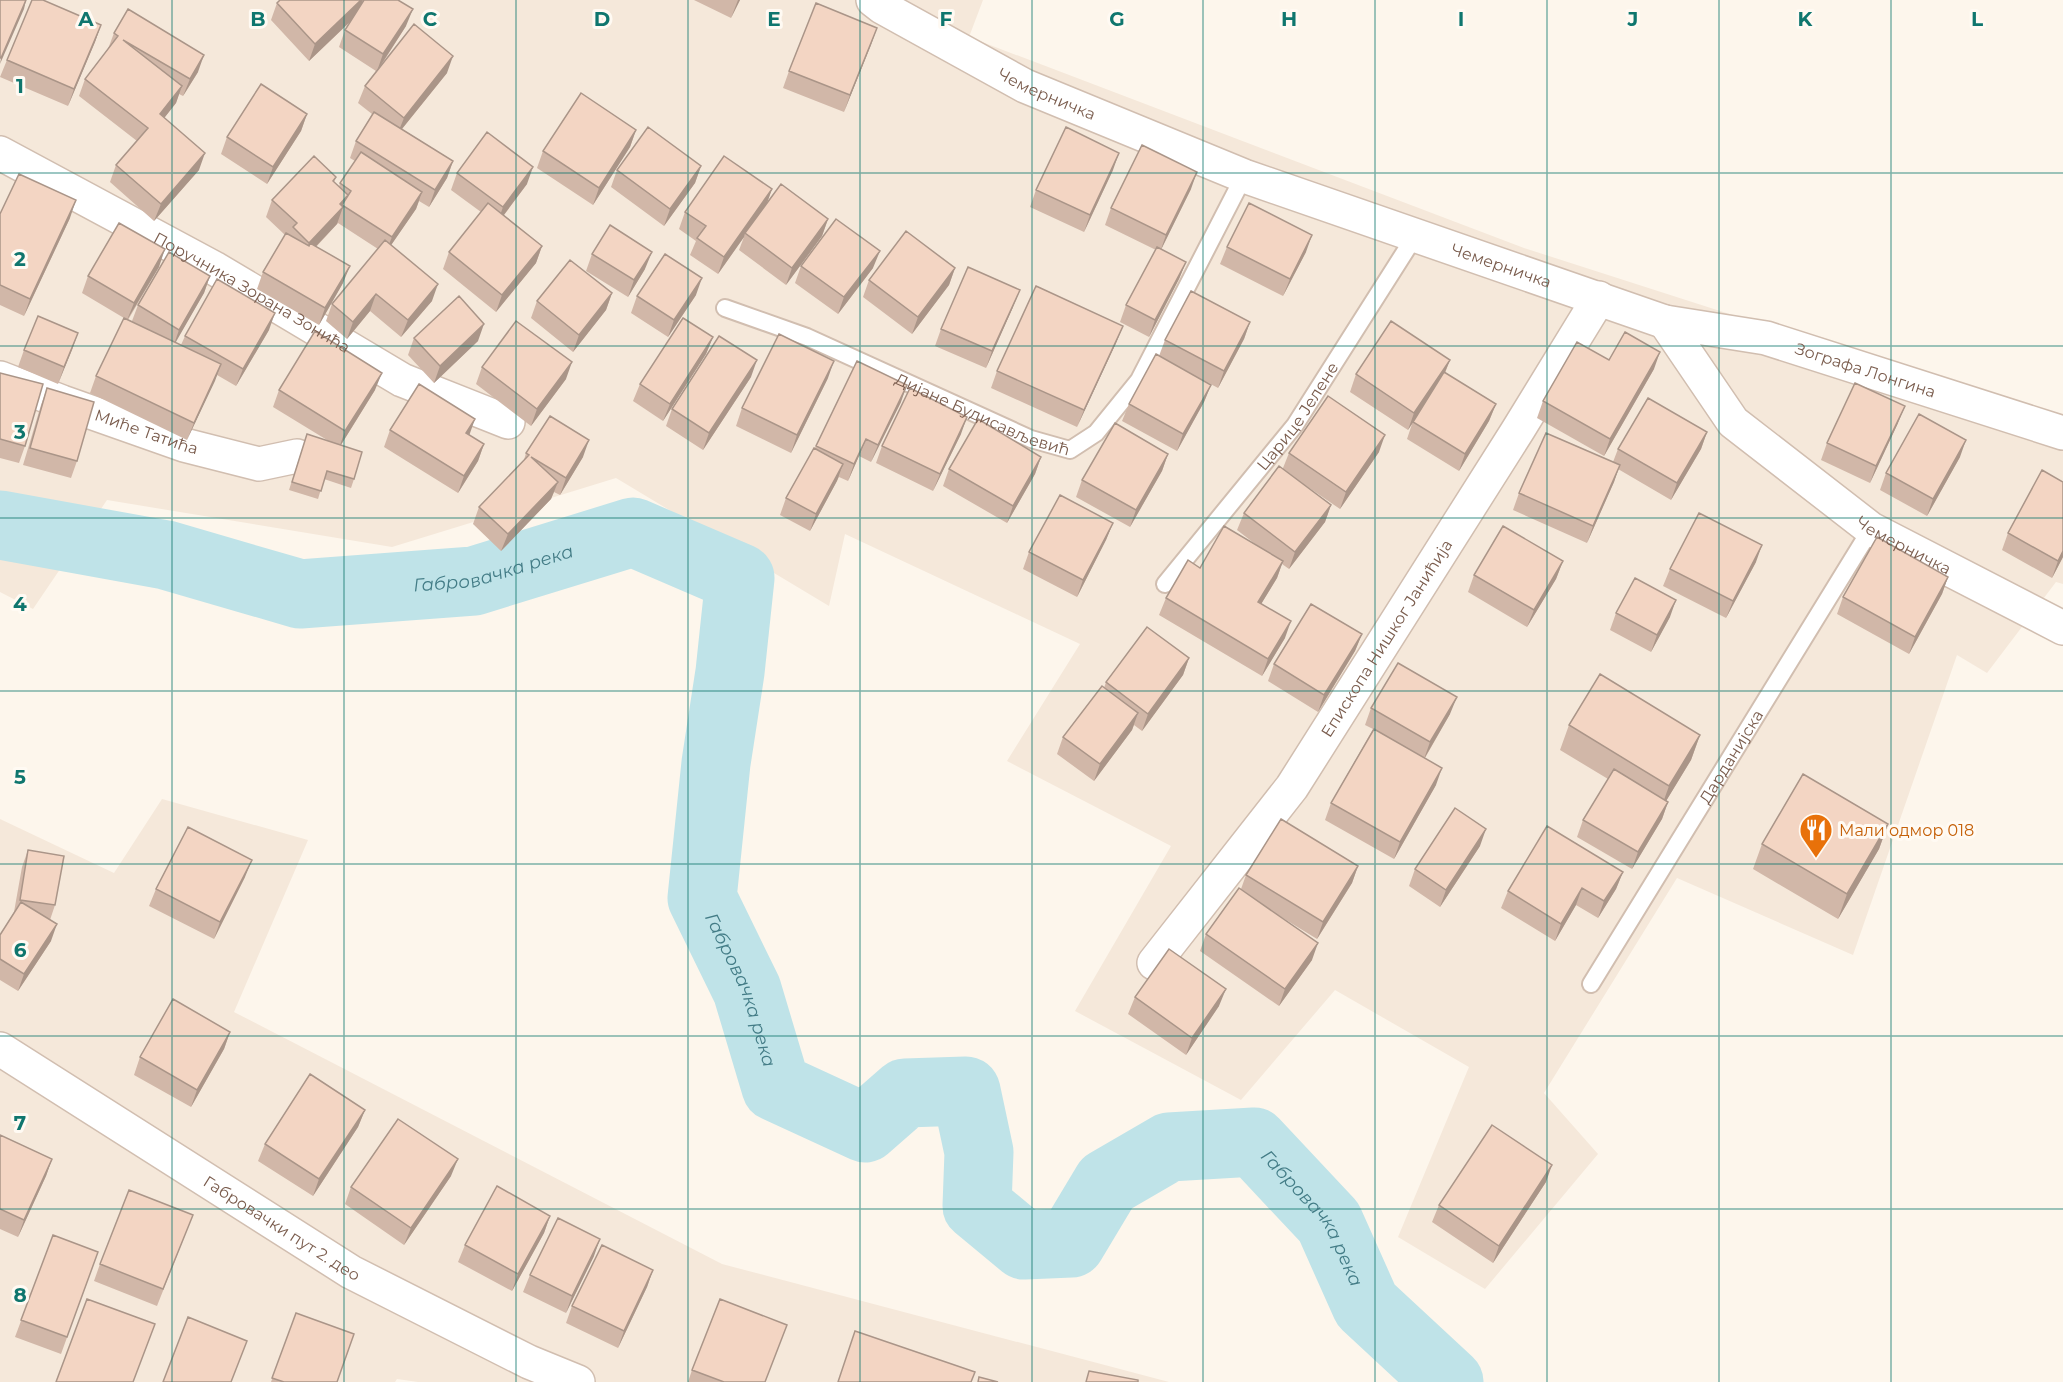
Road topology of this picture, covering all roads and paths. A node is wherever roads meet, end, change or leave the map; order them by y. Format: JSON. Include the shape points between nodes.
{"nodes":[{"id":1,"x":873,"y":0,"type":"edge"},
{"id":2,"x":0,"y":153,"type":"edge"},
{"id":3,"x":1244,"y":176,"type":"junction"},
{"id":4,"x":1415,"y":236,"type":"junction"},
{"id":5,"x":1599,"y":298,"type":"junction"},
{"id":6,"x":725,"y":308,"type":"dead end"},
{"id":7,"x":1665,"y":322,"type":"junction"},
{"id":8,"x":0,"y":378,"type":"edge"},
{"id":9,"x":508,"y":422,"type":"dead end"},
{"id":10,"x":2063,"y":433,"type":"edge"},
{"id":11,"x":297,"y":456,"type":"edge"},
{"id":12,"x":1871,"y":529,"type":"junction"},
{"id":13,"x":1165,"y":585,"type":"dead end"},
{"id":14,"x":2063,"y":628,"type":"edge"},
{"id":15,"x":1154,"y":963,"type":"dead end"},
{"id":16,"x":1591,"y":984,"type":"dead end"},
{"id":17,"x":0,"y":1049,"type":"edge"},
{"id":18,"x":528,"y":1372,"type":"edge"},
{"id":19,"x":578,"y":1382,"type":"edge"}],
"edges":[{"from":1,"to":3,"type":"street","name":"Чемерничка","via":[[1025,86]]},
{"from":2,"to":9,"type":"street","name":"Поручника Зорана Зонића","via":[[214,268],[402,380]]},
{"from":3,"to":4,"type":"street","name":"Чемерничка"},
{"from":3,"to":6,"type":"lane","name":"Дијане Будисављевић","via":[[1139,380],[1096,433],[1070,450],[1031,439],[807,337]]},
{"from":4,"to":5,"type":"street","name":"Чемерничка"},
{"from":4,"to":13,"type":"lane","name":"Царице Јелене","via":[[1295,425]]},
{"from":5,"to":7,"type":"street","name":"Чемерничка"},
{"from":5,"to":15,"type":"street","name":"Епископа Нишког Јанићија","via":[[1292,787]]},
{"from":7,"to":10,"type":"street","name":"Зографа Лонгина","via":[[1766,338]]},
{"from":7,"to":12,"type":"street","name":"Чемерничка","via":[[1733,422]]},
{"from":8,"to":11,"type":"street","name":"Миће Татића","via":[[184,445],[259,464]]},
{"from":12,"to":14,"type":"street","name":"Чемерничка"},
{"from":12,"to":16,"type":"lane","name":"Дарданијска"},
{"from":17,"to":18,"type":"street","name":"Габровачки пут 2. део","via":[[351,1272]]},
{"from":18,"to":19,"type":"street","name":"Габровачки пут 2. део"}]}
